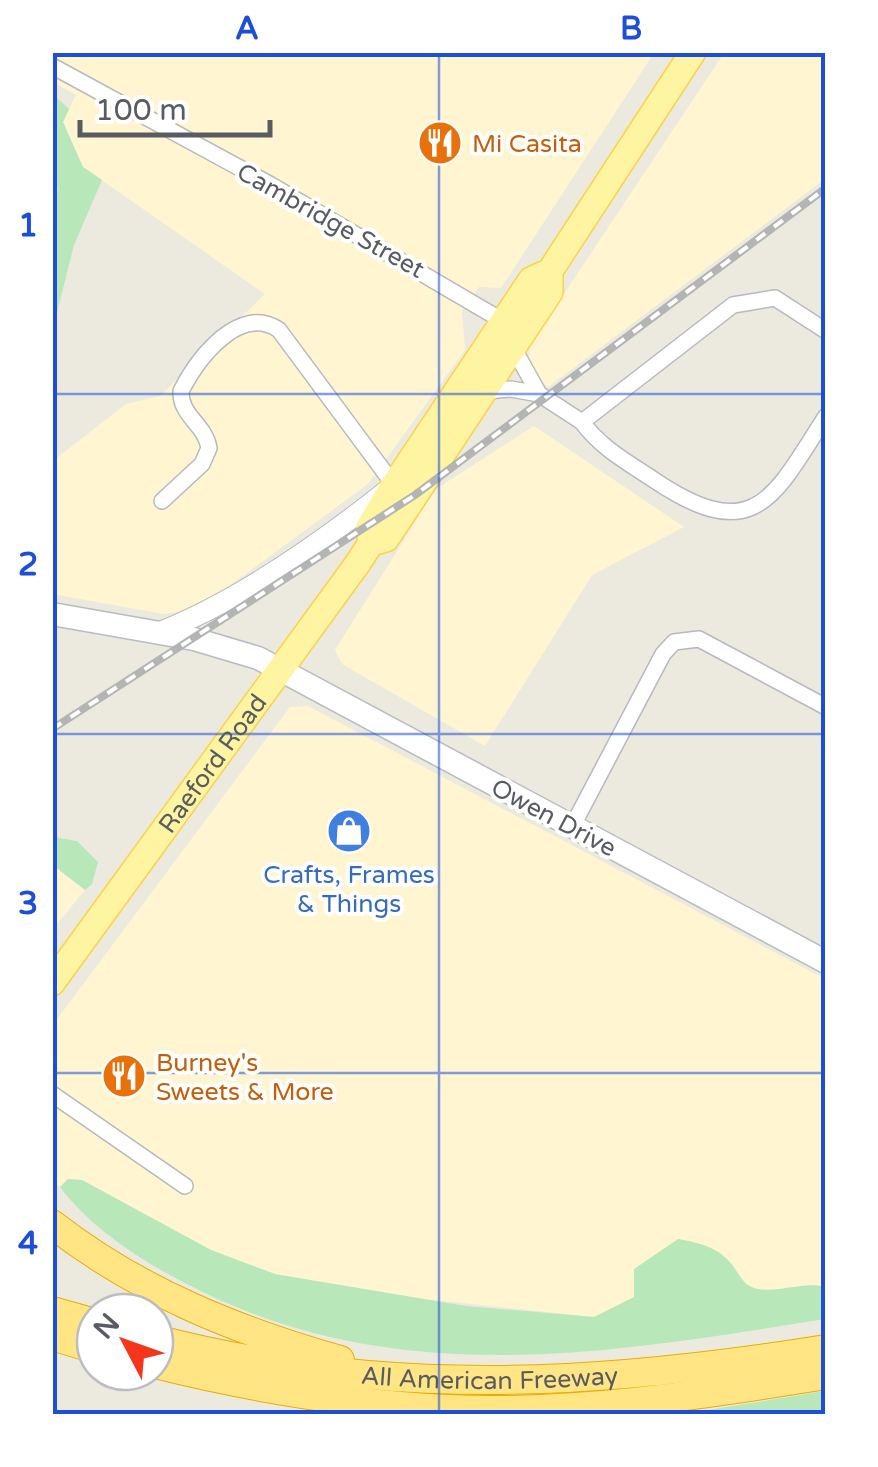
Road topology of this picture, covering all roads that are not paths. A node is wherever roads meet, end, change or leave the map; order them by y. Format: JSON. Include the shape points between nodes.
{"nodes":[{"id":1,"x":694,"y":52,"type":"edge"},
{"id":2,"x":52,"y":66,"type":"edge"},
{"id":3,"x":550,"y":271,"type":"junction"},
{"id":4,"x":503,"y":321,"type":"junction"},
{"id":5,"x":826,"y":330,"type":"edge"},
{"id":6,"x":514,"y":349,"type":"junction"},
{"id":7,"x":487,"y":392,"type":"junction"},
{"id":8,"x":539,"y":394,"type":"junction"},
{"id":9,"x":826,"y":416,"type":"edge"},
{"id":10,"x":582,"y":422,"type":"junction"},
{"id":11,"x":394,"y":485,"type":"junction"},
{"id":12,"x":162,"y":501,"type":"dead end"},
{"id":13,"x":371,"y":543,"type":"junction"},
{"id":14,"x":52,"y":614,"type":"edge"},
{"id":15,"x":160,"y":632,"type":"junction"},
{"id":16,"x":282,"y":672,"type":"junction"},
{"id":17,"x":826,"y":708,"type":"edge"},
{"id":18,"x":572,"y":827,"type":"junction"},
{"id":19,"x":826,"y":962,"type":"edge"},
{"id":20,"x":52,"y":983,"type":"edge"},
{"id":21,"x":52,"y":1094,"type":"edge"},
{"id":22,"x":185,"y":1186,"type":"dead end"},
{"id":23,"x":52,"y":1224,"type":"edge"},
{"id":24,"x":175,"y":1344,"type":"edge"},
{"id":25,"x":826,"y":1350,"type":"edge"},
{"id":26,"x":175,"y":1369,"type":"edge"},
{"id":27,"x":826,"y":1375,"type":"edge"},
{"id":28,"x":408,"y":1381,"type":"junction"},
{"id":29,"x":738,"y":1389,"type":"junction"},
{"id":30,"x":622,"y":1414,"type":"edge"}],
"edges":[{"from":1,"to":3,"type":"main road","name":"Raeford Road"},
{"from":2,"to":4,"type":"street","name":"Cambridge Street"},
{"from":3,"to":4,"type":"main road","name":"Raeford Road","via":[[532,280]]},
{"from":3,"to":6,"type":"main road","name":"Raeford Road","via":[[550,292]]},
{"from":4,"to":11,"type":"main road","name":"Raeford Road"},
{"from":5,"to":10,"type":"street","via":[[775,298],[733,305]]},
{"from":6,"to":7,"type":"main road","name":"Raeford Road"},
{"from":6,"to":8,"type":"street"},
{"from":7,"to":8,"type":"street"},
{"from":7,"to":13,"type":"main road","name":"Raeford Road","via":[[386,540]]},
{"from":8,"to":10,"type":"street"},
{"from":9,"to":10,"type":"street","via":[[780,489],[750,510],[728,514],[685,501],[597,442]]},
{"from":11,"to":12,"type":"street","via":[[279,330],[248,320],[181,391],[183,408],[209,448],[202,464]]},
{"from":11,"to":13,"type":"main road","name":"Raeford Road","via":[[369,527]]},
{"from":11,"to":15,"type":"street","via":[[202,616]]},
{"from":13,"to":16,"type":"main road","name":"Raeford Road"},
{"from":14,"to":15,"type":"main road","name":"Owen Drive"},
{"from":15,"to":16,"type":"main road","name":"Owen Drive","via":[[258,658]]},
{"from":16,"to":18,"type":"main road","name":"Owen Drive"},
{"from":16,"to":20,"type":"main road","name":"Raeford Road"},
{"from":17,"to":18,"type":"street","via":[[700,639],[674,642]]},
{"from":18,"to":19,"type":"main road","name":"Owen Drive"},
{"from":21,"to":22,"type":"street"},
{"from":23,"to":28,"type":"highway","via":[[198,1311],[270,1341]]},
{"from":24,"to":28,"type":"highway","name":"All American Freeway","via":[[260,1363]]},
{"from":25,"to":28,"type":"highway","name":"All American Freeway","via":[[572,1381]]},
{"from":26,"to":29,"type":"highway","name":"All American Freeway","via":[[264,1390],[452,1410]]},
{"from":27,"to":29,"type":"highway","name":"All American Freeway"},
{"from":29,"to":30,"type":"highway"}]}
